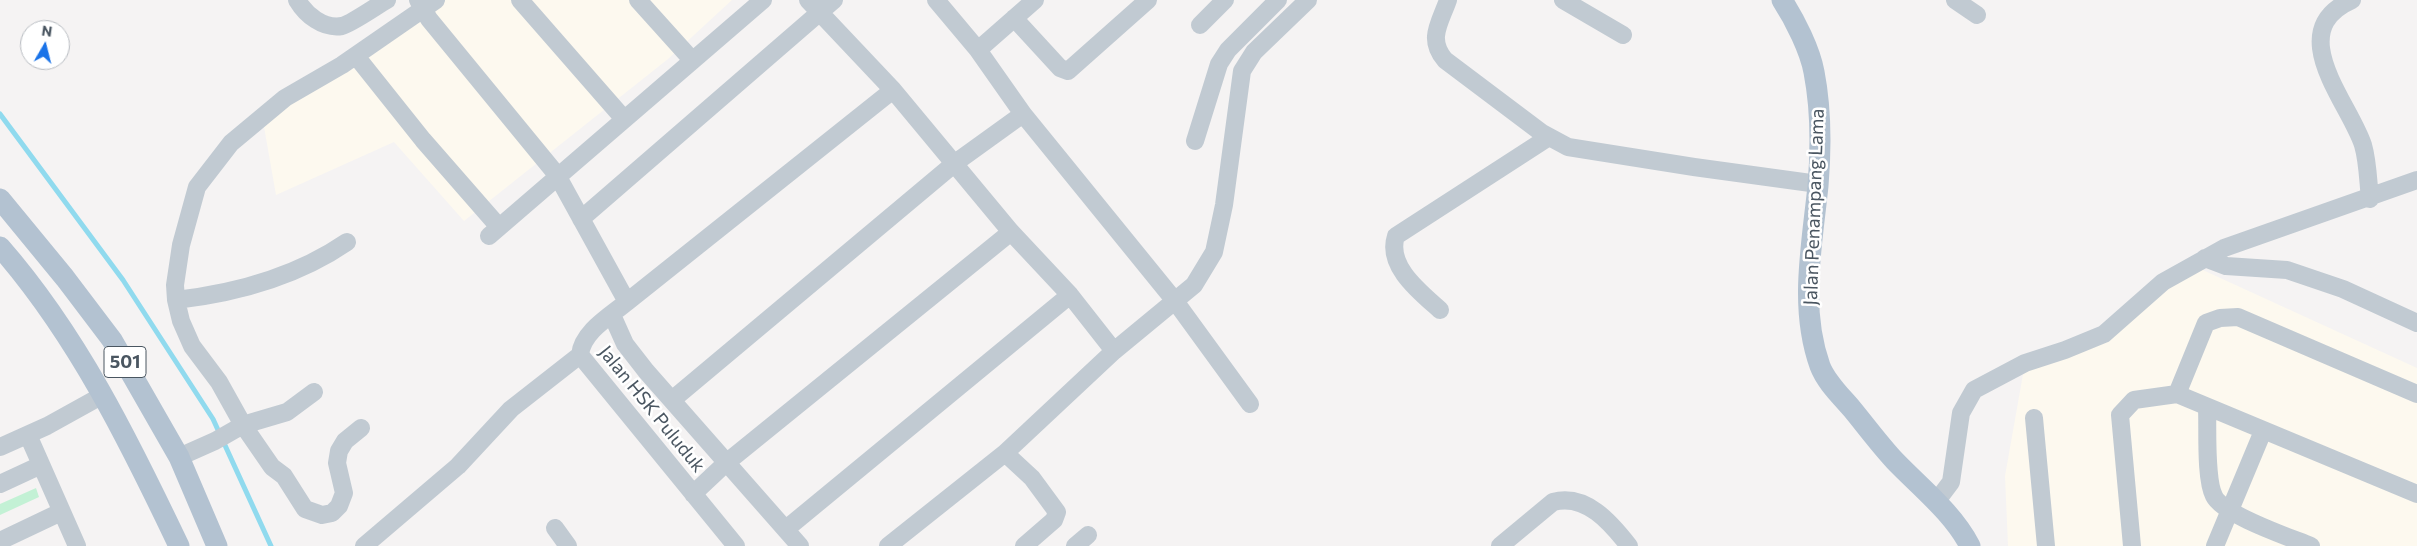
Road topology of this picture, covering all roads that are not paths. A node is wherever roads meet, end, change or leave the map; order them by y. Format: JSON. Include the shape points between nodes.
{"nodes":[{"id":1,"x":297,"y":0,"type":"edge"},
{"id":2,"x":387,"y":0,"type":"edge"},
{"id":3,"x":520,"y":0,"type":"edge"},
{"id":4,"x":638,"y":0,"type":"edge"},
{"id":5,"x":763,"y":0,"type":"edge"},
{"id":6,"x":834,"y":0,"type":"edge"},
{"id":7,"x":936,"y":0,"type":"edge"},
{"id":8,"x":1035,"y":0,"type":"edge"},
{"id":9,"x":1148,"y":0,"type":"edge"},
{"id":10,"x":1225,"y":0,"type":"edge"},
{"id":11,"x":1278,"y":0,"type":"edge"},
{"id":12,"x":1448,"y":0,"type":"edge"},
{"id":13,"x":1563,"y":0,"type":"edge"},
{"id":14,"x":1782,"y":0,"type":"edge"},
{"id":15,"x":1954,"y":0,"type":"edge"},
{"id":16,"x":2352,"y":0,"type":"edge"},
{"id":17,"x":1303,"y":2,"type":"edge"},
{"id":18,"x":426,"y":3,"type":"edge"},
{"id":19,"x":814,"y":6,"type":"edge"},
{"id":20,"x":1977,"y":15,"type":"dead end"},
{"id":21,"x":1014,"y":18,"type":"junction"},
{"id":22,"x":1200,"y":25,"type":"dead end"},
{"id":23,"x":1623,"y":35,"type":"dead end"},
{"id":24,"x":978,"y":50,"type":"junction"},
{"id":25,"x":356,"y":56,"type":"junction"},
{"id":26,"x":692,"y":60,"type":"junction"},
{"id":27,"x":893,"y":90,"type":"junction"},
{"id":28,"x":1023,"y":114,"type":"junction"},
{"id":29,"x":624,"y":119,"type":"junction"},
{"id":30,"x":1549,"y":137,"type":"junction"},
{"id":31,"x":1195,"y":141,"type":"dead end"},
{"id":32,"x":955,"y":163,"type":"junction"},
{"id":33,"x":557,"y":175,"type":"junction"},
{"id":34,"x":2417,"y":180,"type":"edge"},
{"id":35,"x":1818,"y":184,"type":"junction"},
{"id":36,"x":2370,"y":198,"type":"junction"},
{"id":37,"x":0,"y":199,"type":"edge"},
{"id":38,"x":581,"y":219,"type":"junction"},
{"id":39,"x":1011,"y":232,"type":"junction"},
{"id":40,"x":347,"y":242,"type":"dead end"},
{"id":41,"x":0,"y":246,"type":"edge"},
{"id":42,"x":2205,"y":258,"type":"junction"},
{"id":43,"x":1070,"y":295,"type":"junction"},
{"id":44,"x":176,"y":300,"type":"junction"},
{"id":45,"x":1175,"y":301,"type":"junction"},
{"id":46,"x":627,"y":302,"type":"junction"},
{"id":47,"x":1440,"y":310,"type":"dead end"},
{"id":48,"x":612,"y":315,"type":"junction"},
{"id":49,"x":2417,"y":323,"type":"edge"},
{"id":50,"x":1114,"y":351,"type":"junction"},
{"id":51,"x":580,"y":355,"type":"junction"},
{"id":52,"x":314,"y":392,"type":"dead end"},
{"id":53,"x":2177,"y":394,"type":"junction"},
{"id":54,"x":2417,"y":394,"type":"edge"},
{"id":55,"x":103,"y":395,"type":"junction"},
{"id":56,"x":672,"y":400,"type":"junction"},
{"id":57,"x":1250,"y":404,"type":"dead end"},
{"id":58,"x":2207,"y":408,"type":"junction"},
{"id":59,"x":2034,"y":418,"type":"dead end"},
{"id":60,"x":238,"y":428,"type":"junction"},
{"id":61,"x":361,"y":428,"type":"dead end"},
{"id":62,"x":2263,"y":431,"type":"junction"},
{"id":63,"x":28,"y":436,"type":"junction"},
{"id":64,"x":0,"y":447,"type":"edge"},
{"id":65,"x":1005,"y":454,"type":"junction"},
{"id":66,"x":179,"y":457,"type":"junction"},
{"id":67,"x":726,"y":462,"type":"junction"},
{"id":68,"x":41,"y":465,"type":"junction"},
{"id":69,"x":0,"y":484,"type":"edge"},
{"id":70,"x":693,"y":494,"type":"junction"},
{"id":71,"x":2417,"y":494,"type":"edge"},
{"id":72,"x":1936,"y":502,"type":"junction"},
{"id":73,"x":2229,"y":511,"type":"junction"},
{"id":74,"x":61,"y":512,"type":"junction"},
{"id":75,"x":555,"y":528,"type":"dead end"},
{"id":76,"x":786,"y":529,"type":"junction"},
{"id":77,"x":0,"y":541,"type":"edge"},
{"id":78,"x":77,"y":546,"type":"edge"},
{"id":79,"x":179,"y":546,"type":"edge"},
{"id":80,"x":217,"y":546,"type":"edge"},
{"id":81,"x":364,"y":546,"type":"edge"},
{"id":82,"x":568,"y":546,"type":"edge"},
{"id":83,"x":736,"y":546,"type":"edge"},
{"id":84,"x":800,"y":546,"type":"edge"},
{"id":85,"x":888,"y":546,"type":"edge"},
{"id":86,"x":1024,"y":546,"type":"edge"},
{"id":87,"x":1500,"y":546,"type":"edge"},
{"id":88,"x":1629,"y":546,"type":"edge"},
{"id":89,"x":1970,"y":546,"type":"edge"},
{"id":90,"x":2046,"y":546,"type":"edge"},
{"id":91,"x":2132,"y":546,"type":"edge"},
{"id":92,"x":2215,"y":546,"type":"edge"},
{"id":93,"x":2311,"y":546,"type":"edge"}],
"edges":[{"from":1,"to":2,"type":"street","via":[[304,12],[319,22],[343,26]]},
{"from":3,"to":29,"type":"street"},
{"from":4,"to":26,"type":"street"},
{"from":5,"to":26,"type":"street"},
{"from":6,"to":19,"type":"street"},
{"from":7,"to":24,"type":"street"},
{"from":8,"to":21,"type":"street"},
{"from":9,"to":21,"type":"street","via":[[1068,71],[1060,68]]},
{"from":10,"to":22,"type":"street"},
{"from":11,"to":31,"type":"street","via":[[1228,50],[1219,64]]},
{"from":12,"to":30,"type":"street","via":[[1435,36],[1436,50]]},
{"from":13,"to":23,"type":"street"},
{"from":14,"to":35,"type":"main road","name":"Jalan Penampang Lama","via":[[1796,24],[1814,72],[1820,132]]},
{"from":15,"to":20,"type":"street"},
{"from":16,"to":36,"type":"street","via":[[2328,18],[2322,30],[2320,51],[2324,66],[2363,144]]},
{"from":17,"to":45,"type":"street","via":[[1254,52],[1242,71],[1224,205],[1214,252],[1194,285]]},
{"from":18,"to":25,"type":"street"},
{"from":18,"to":33,"type":"street"},
{"from":19,"to":27,"type":"street"},
{"from":19,"to":38,"type":"street"},
{"from":21,"to":24,"type":"street"},
{"from":24,"to":28,"type":"street"},
{"from":25,"to":33,"type":"street","via":[[494,231]]},
{"from":25,"to":44,"type":"street","via":[[285,98],[259,119],[230,143],[197,187],[181,245]]},
{"from":26,"to":29,"type":"street"},
{"from":27,"to":32,"type":"street"},
{"from":27,"to":46,"type":"street","name":"Jalan HSK Puluduk"},
{"from":28,"to":32,"type":"street"},
{"from":28,"to":45,"type":"street"},
{"from":29,"to":33,"type":"street"},
{"from":30,"to":35,"type":"street","via":[[1568,147]]},
{"from":30,"to":47,"type":"street","via":[[1396,236],[1393,252],[1396,261],[1416,288]]},
{"from":32,"to":39,"type":"street"},
{"from":32,"to":56,"type":"street"},
{"from":33,"to":38,"type":"street"},
{"from":34,"to":36,"type":"street"},
{"from":35,"to":72,"type":"main road","name":"Jalan Penampang Lama","via":[[1808,287],[1814,344],[1821,368],[1894,460]]},
{"from":36,"to":42,"type":"street","via":[[2224,248]]},
{"from":37,"to":66,"type":"main road","number":"501","via":[[112,340]]},
{"from":38,"to":46,"type":"street"},
{"from":39,"to":43,"type":"street"},
{"from":39,"to":67,"type":"street"},
{"from":40,"to":44,"type":"street","via":[[320,260],[266,282],[212,296]]},
{"from":41,"to":55,"type":"main road","number":"501","via":[[65,331]]},
{"from":42,"to":49,"type":"street","via":[[2226,266],[2287,270],[2343,289]]},
{"from":42,"to":72,"type":"street","via":[[2163,282],[2104,334],[2026,363],[1974,390],[1961,413],[1950,482]]},
{"from":43,"to":50,"type":"street"},
{"from":43,"to":76,"type":"street"},
{"from":44,"to":60,"type":"street","via":[[181,322],[192,346],[219,382]]},
{"from":45,"to":50,"type":"street"},
{"from":45,"to":57,"type":"street"},
{"from":46,"to":48,"type":"street","name":"Jalan HSK Puluduk"},
{"from":48,"to":51,"type":"street","name":"Jalan HSK Puluduk","via":[[586,337]]},
{"from":48,"to":56,"type":"street","via":[[625,344]]},
{"from":50,"to":65,"type":"street"},
{"from":51,"to":70,"type":"street","name":"Jalan HSK Puluduk"},
{"from":51,"to":81,"type":"street","via":[[512,409],[458,466]]},
{"from":52,"to":60,"type":"street","via":[[287,412]]},
{"from":53,"to":54,"type":"street","via":[[2206,323],[2238,317]]},
{"from":53,"to":58,"type":"street"},
{"from":53,"to":91,"type":"street","via":[[2134,400],[2120,415]]},
{"from":55,"to":63,"type":"street"},
{"from":55,"to":79,"type":"main road","number":"501"},
{"from":56,"to":67,"type":"street"},
{"from":58,"to":62,"type":"street"},
{"from":58,"to":73,"type":"street","via":[[2214,496]]},
{"from":59,"to":90,"type":"street"},
{"from":60,"to":61,"type":"street","via":[[284,476],[305,510],[322,516],[339,506],[344,493],[337,463],[339,450]]},
{"from":60,"to":66,"type":"street"},
{"from":62,"to":71,"type":"street"},
{"from":62,"to":73,"type":"street"},
{"from":63,"to":64,"type":"street"},
{"from":63,"to":68,"type":"street"},
{"from":65,"to":85,"type":"street"},
{"from":65,"to":86,"type":"street","via":[[1032,478],[1057,512],[1054,520]]},
{"from":66,"to":80,"type":"main road","number":"501"},
{"from":67,"to":70,"type":"street"},
{"from":67,"to":76,"type":"street"},
{"from":68,"to":69,"type":"street"},
{"from":68,"to":74,"type":"street"},
{"from":70,"to":83,"type":"street","name":"Jalan HSK Puluduk"},
{"from":72,"to":89,"type":"main road","name":"Jalan Penampang Lama"},
{"from":73,"to":92,"type":"street"},
{"from":73,"to":93,"type":"street"},
{"from":74,"to":77,"type":"street"},
{"from":74,"to":78,"type":"street"},
{"from":75,"to":82,"type":"street"},
{"from":76,"to":84,"type":"street"},
{"from":87,"to":88,"type":"street","via":[[1552,502],[1561,499],[1595,510],[1612,524]]}]}
